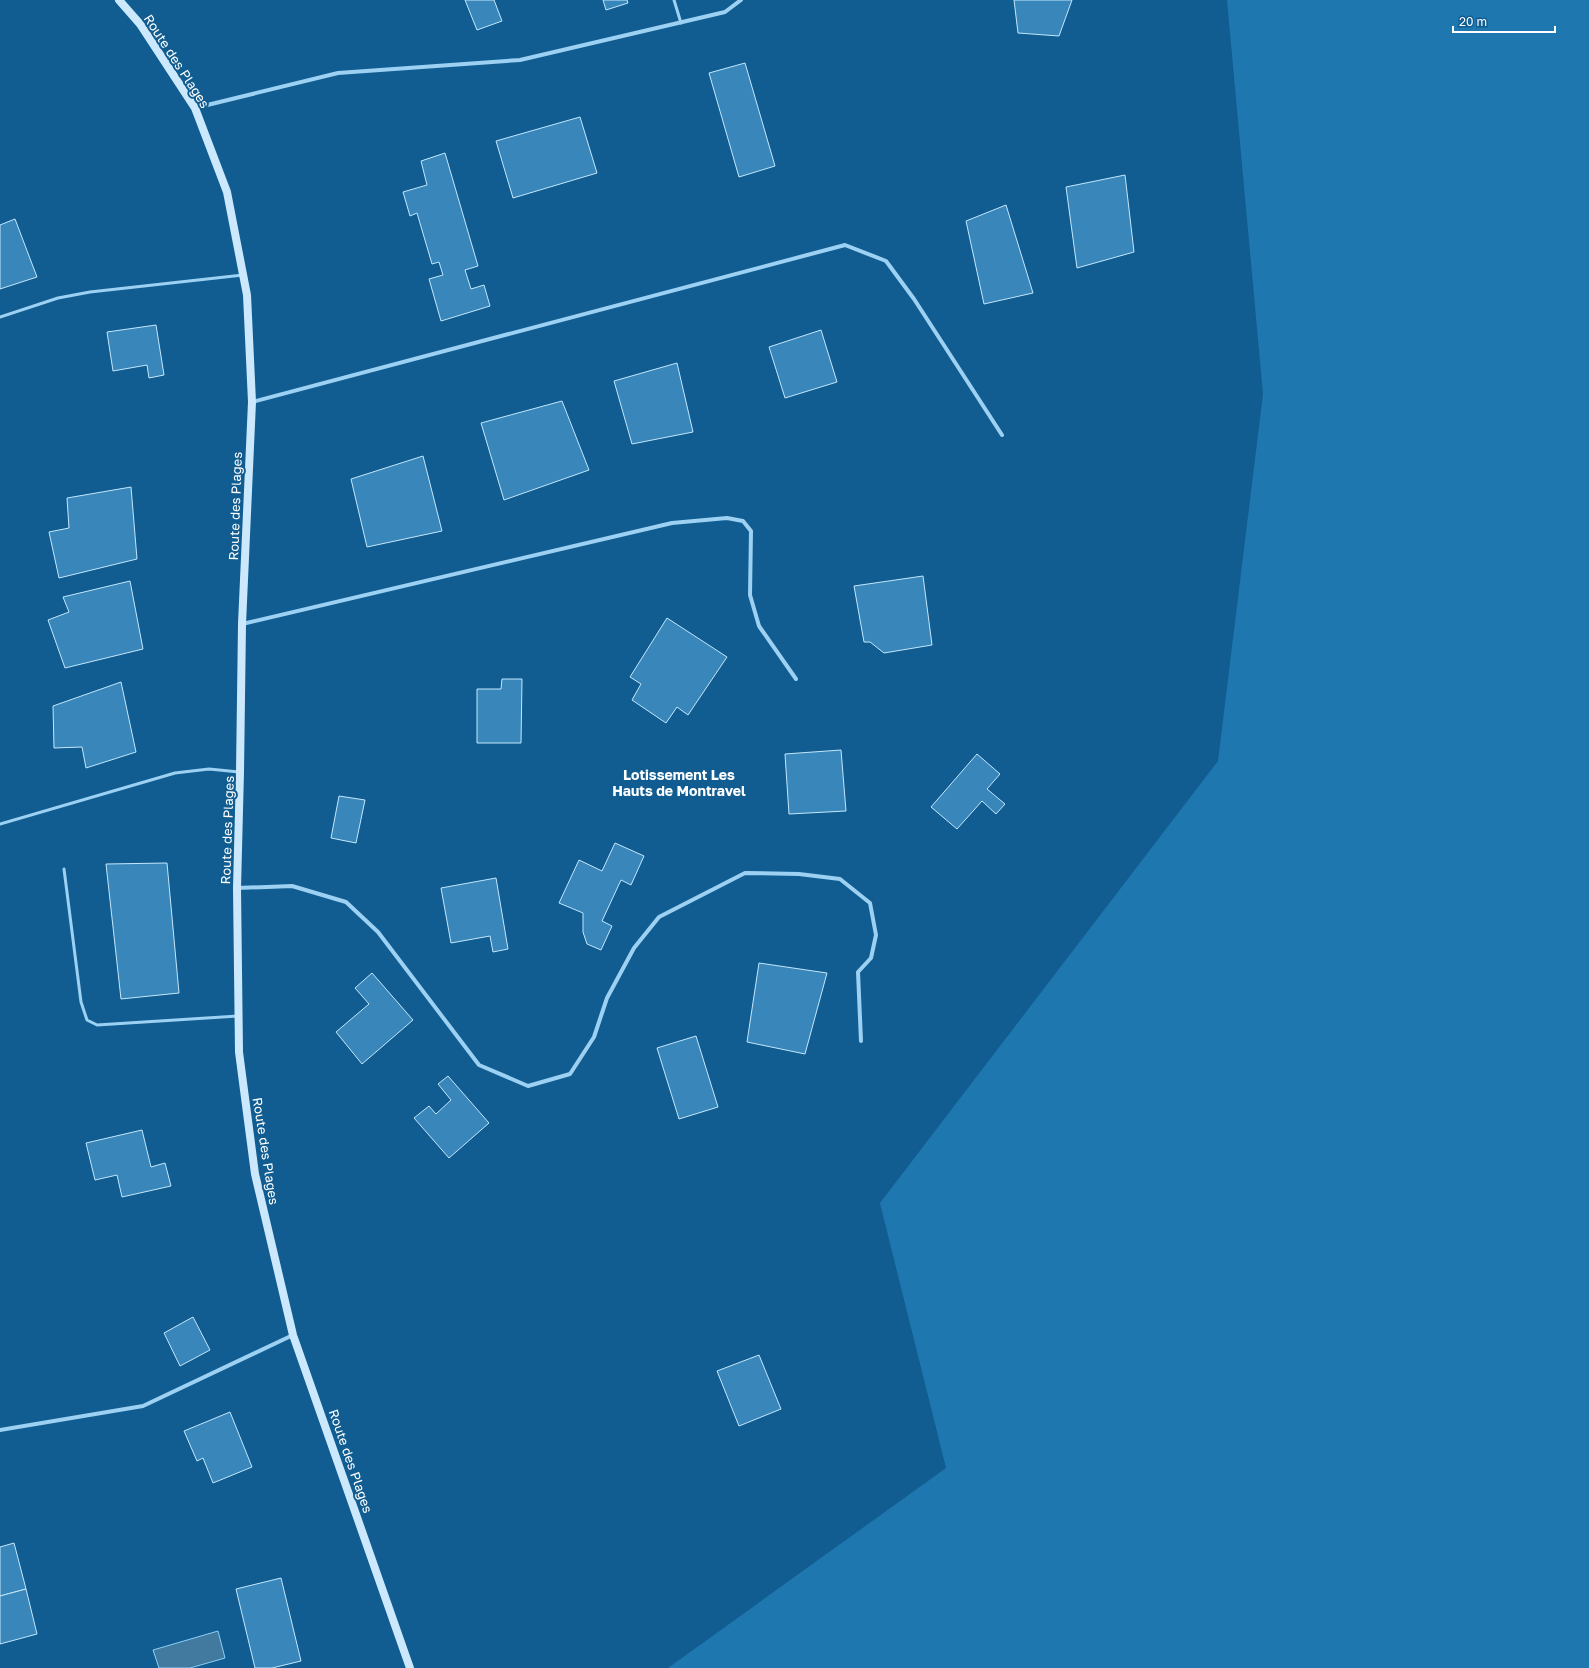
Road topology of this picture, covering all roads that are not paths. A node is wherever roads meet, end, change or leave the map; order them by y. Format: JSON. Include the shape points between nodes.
{"nodes":[{"id":1,"x":119,"y":0,"type":"edge"},
{"id":2,"x":674,"y":0,"type":"edge"},
{"id":3,"x":741,"y":0,"type":"edge"},
{"id":4,"x":680,"y":23,"type":"junction"},
{"id":5,"x":195,"y":108,"type":"junction"},
{"id":6,"x":243,"y":274,"type":"junction"},
{"id":7,"x":0,"y":317,"type":"edge"},
{"id":8,"x":252,"y":402,"type":"junction"},
{"id":9,"x":1002,"y":435,"type":"dead end"},
{"id":10,"x":242,"y":624,"type":"junction"},
{"id":11,"x":796,"y":679,"type":"dead end"},
{"id":12,"x":240,"y":772,"type":"junction"},
{"id":13,"x":0,"y":824,"type":"edge"},
{"id":14,"x":64,"y":870,"type":"dead end"},
{"id":15,"x":237,"y":888,"type":"junction"},
{"id":16,"x":238,"y":1016,"type":"junction"},
{"id":17,"x":861,"y":1041,"type":"dead end"},
{"id":18,"x":294,"y":1335,"type":"junction"},
{"id":19,"x":0,"y":1430,"type":"edge"},
{"id":20,"x":410,"y":1668,"type":"edge"}],
"edges":[{"from":1,"to":5,"type":"street","name":"Route des Plages","via":[[140,24]]},
{"from":2,"to":4,"type":"lane"},
{"from":3,"to":4,"type":"street","via":[[725,12]]},
{"from":4,"to":5,"type":"street","via":[[520,60],[338,73]]},
{"from":5,"to":6,"type":"street","name":"Route des Plages","via":[[228,192]]},
{"from":6,"to":7,"type":"lane","via":[[90,292],[58,298]]},
{"from":6,"to":8,"type":"street","name":"Route des Plages","via":[[247,295]]},
{"from":8,"to":9,"type":"street","via":[[845,245],[886,261],[914,298]]},
{"from":8,"to":10,"type":"street","name":"Route des Plages"},
{"from":10,"to":11,"type":"street","via":[[672,523],[727,518],[743,521],[751,531],[750,595],[759,626]]},
{"from":10,"to":12,"type":"street","name":"Route des Plages"},
{"from":12,"to":13,"type":"lane","via":[[209,769],[175,773]]},
{"from":12,"to":15,"type":"street","name":"Route des Plages"},
{"from":14,"to":16,"type":"lane","via":[[81,1002],[88,1020],[96,1024]]},
{"from":15,"to":16,"type":"street","name":"Route des Plages"},
{"from":15,"to":17,"type":"street","via":[[292,886],[346,902],[378,932],[479,1065],[528,1086],[570,1074],[594,1037],[607,998],[634,948],[659,917],[745,873],[799,874],[840,880],[870,904],[876,935],[871,958],[858,972]]},
{"from":16,"to":18,"type":"street","name":"Route des Plages","via":[[239,1052],[255,1174]]},
{"from":18,"to":19,"type":"street","via":[[143,1406]]},
{"from":18,"to":20,"type":"street","name":"Route des Plages"}]}
